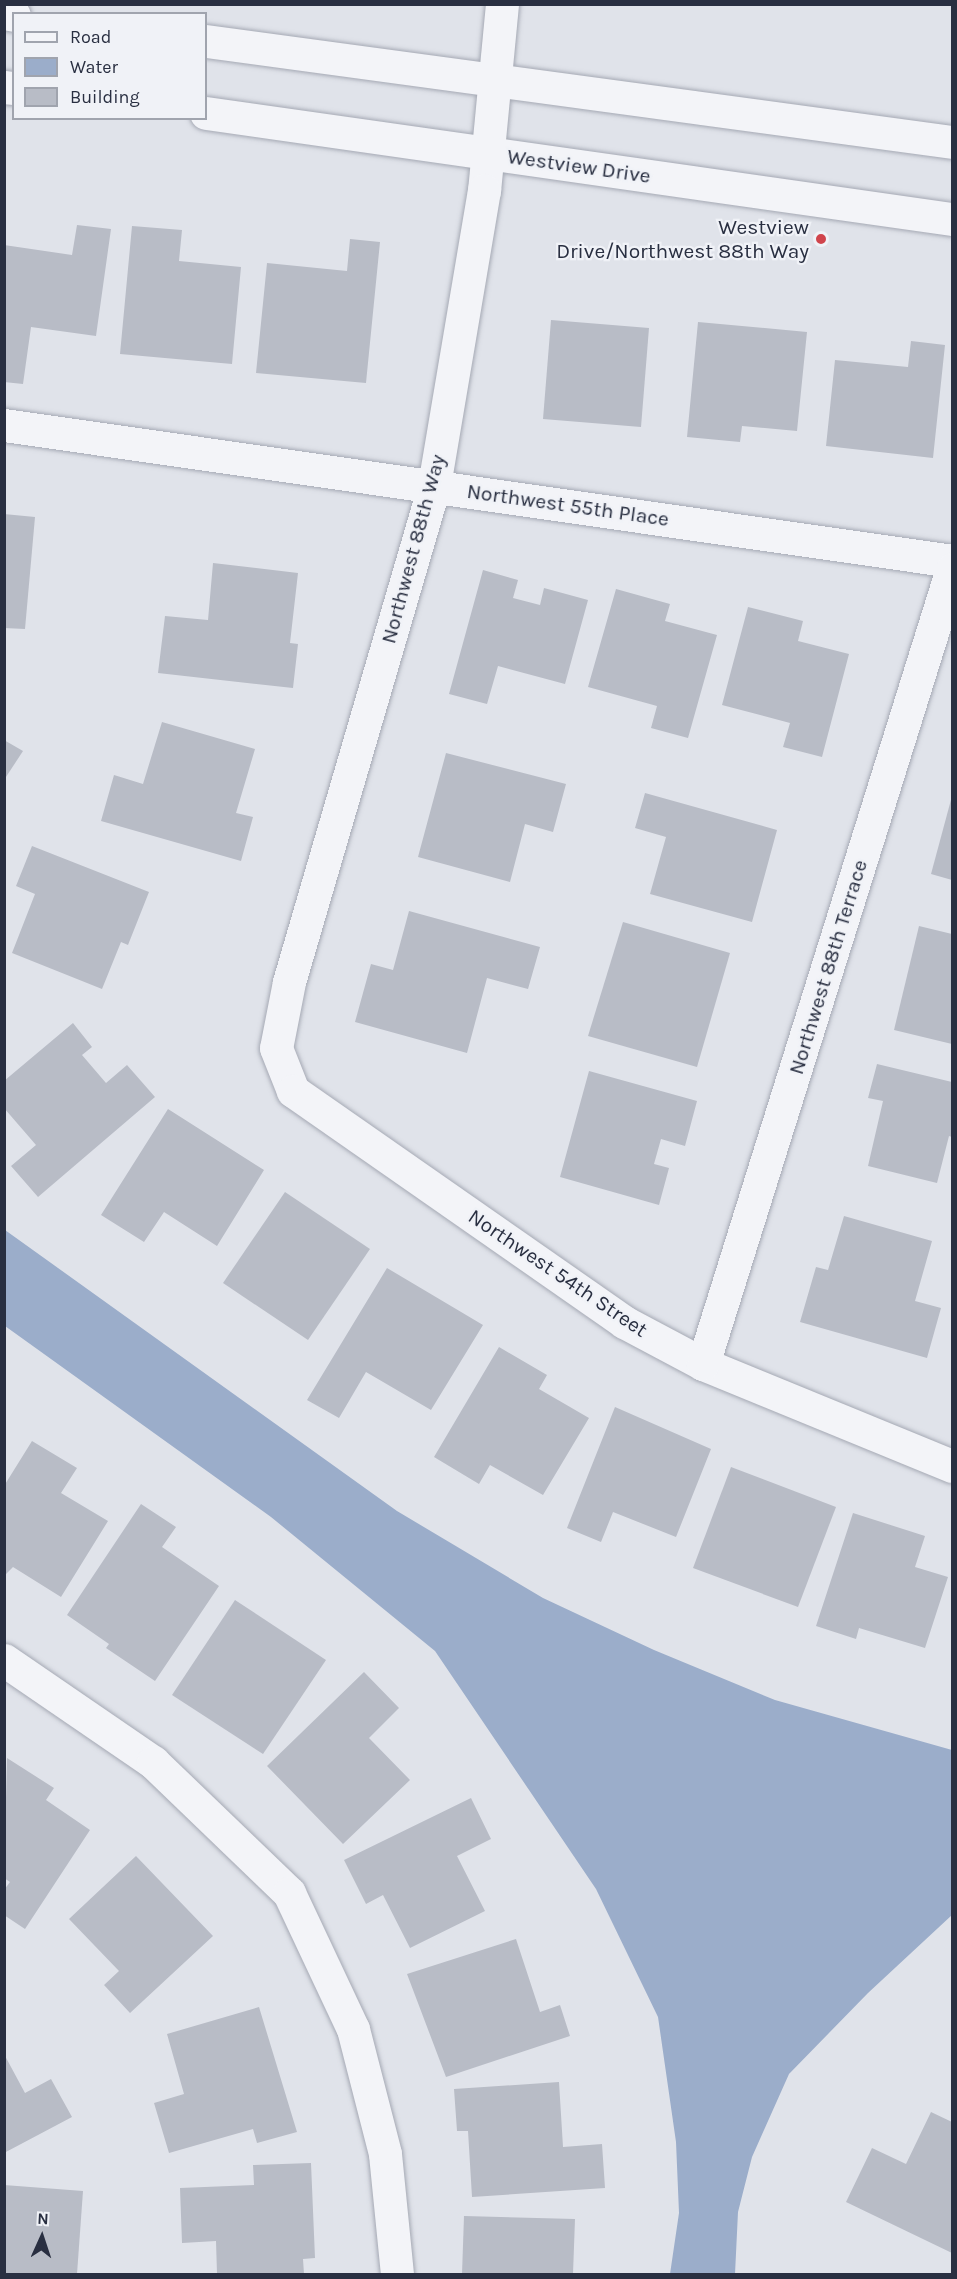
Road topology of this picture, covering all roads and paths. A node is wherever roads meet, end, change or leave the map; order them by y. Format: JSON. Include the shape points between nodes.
{"nodes":[{"id":1,"x":501,"y":4,"type":"edge"},
{"id":2,"x":207,"y":41,"type":"edge"},
{"id":3,"x":494,"y":80,"type":"junction"},
{"id":4,"x":207,"y":113,"type":"edge"},
{"id":5,"x":952,"y":142,"type":"edge"},
{"id":6,"x":487,"y":152,"type":"junction"},
{"id":7,"x":952,"y":219,"type":"edge"},
{"id":8,"x":4,"y":424,"type":"edge"},
{"id":9,"x":434,"y":486,"type":"junction"},
{"id":10,"x":952,"y":561,"type":"edge"},
{"id":11,"x":952,"y":569,"type":"edge"},
{"id":12,"x":276,"y":1048,"type":"joint"},
{"id":13,"x":703,"y":1364,"type":"junction"},
{"id":14,"x":952,"y":1466,"type":"edge"},
{"id":15,"x":4,"y":1660,"type":"edge"},
{"id":16,"x":397,"y":2274,"type":"edge"}],
"edges":[{"from":1,"to":3,"type":"street","name":"Northwest 88th Way"},
{"from":2,"to":3,"type":"street"},
{"from":3,"to":5,"type":"street"},
{"from":3,"to":6,"type":"street","name":"Northwest 88th Way"},
{"from":4,"to":6,"type":"street","name":"Westview Drive"},
{"from":6,"to":7,"type":"street","name":"Westview Drive"},
{"from":6,"to":9,"type":"street","name":"Northwest 88th Way"},
{"from":8,"to":9,"type":"street","name":"Northwest 55th Place"},
{"from":9,"to":10,"type":"street","name":"Northwest 55th Place"},
{"from":9,"to":12,"type":"street","name":"Northwest 88th Way","via":[[289,982]]},
{"from":11,"to":13,"type":"street","name":"Northwest 88th Terrace"},
{"from":12,"to":13,"type":"street","name":"Northwest 54th Street","via":[[293,1091],[624,1322]]},
{"from":13,"to":14,"type":"street","name":"Northwest 54th Street"},
{"from":15,"to":16,"type":"street","via":[[153,1762],[289,1893],[353,2029],[385,2154]]}]}
